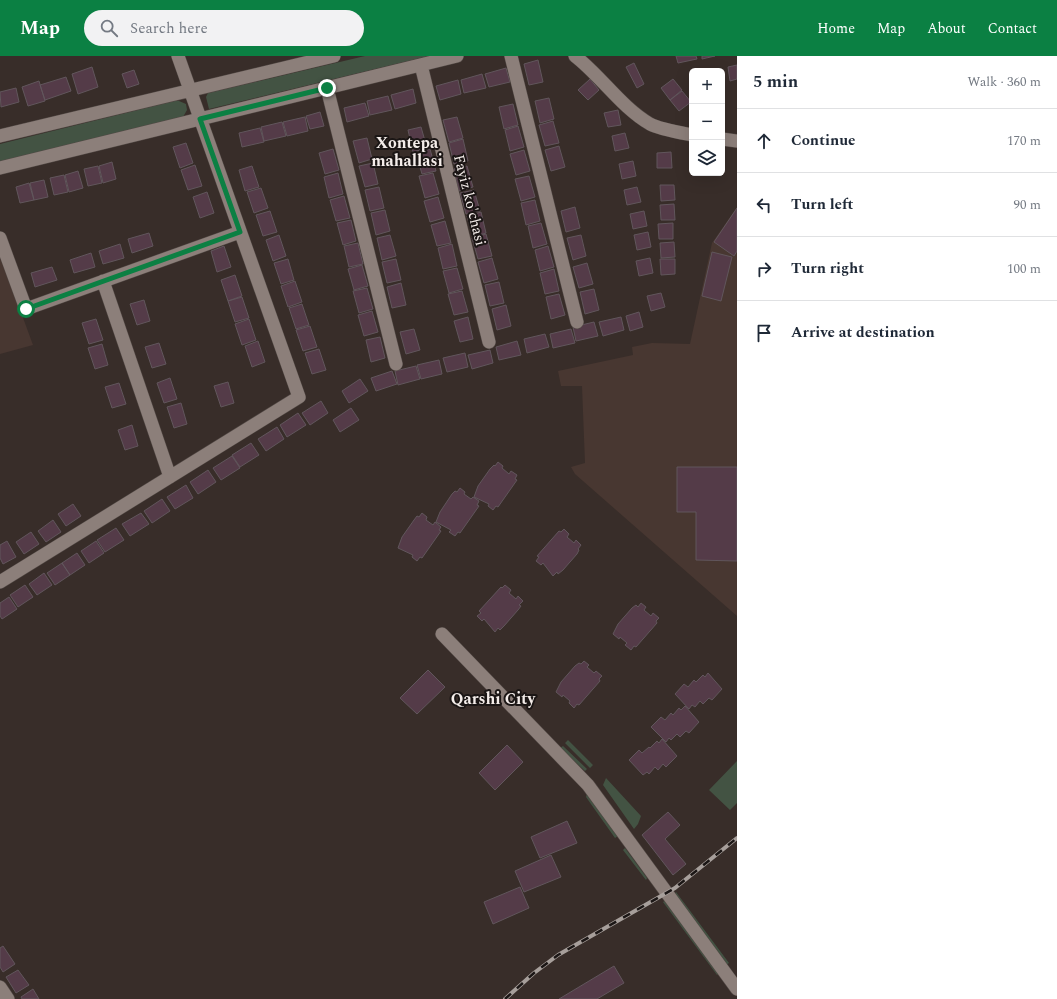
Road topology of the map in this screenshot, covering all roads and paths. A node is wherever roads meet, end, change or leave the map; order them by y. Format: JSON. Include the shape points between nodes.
{"nodes":[{"id":1,"x":178,"y":56,"type":"edge"},
{"id":2,"x":334,"y":56,"type":"edge"},
{"id":3,"x":457,"y":56,"type":"edge"},
{"id":4,"x":512,"y":56,"type":"edge"},
{"id":5,"x":575,"y":56,"type":"edge"},
{"id":6,"x":421,"y":65,"type":"junction"},
{"id":7,"x":327,"y":88,"type":"junction"},
{"id":8,"x":189,"y":91,"type":"junction"},
{"id":9,"x":200,"y":119,"type":"junction"},
{"id":10,"x":689,"y":134,"type":"edge"},
{"id":11,"x":0,"y":136,"type":"edge"},
{"id":12,"x":725,"y":139,"type":"edge"},
{"id":13,"x":737,"y":141,"type":"edge"},
{"id":14,"x":0,"y":168,"type":"edge"},
{"id":15,"x":240,"y":232,"type":"junction"},
{"id":16,"x":0,"y":238,"type":"edge"},
{"id":17,"x":103,"y":281,"type":"junction"},
{"id":18,"x":577,"y":322,"type":"dead end"},
{"id":19,"x":489,"y":342,"type":"dead end"},
{"id":20,"x":396,"y":364,"type":"dead end"},
{"id":21,"x":170,"y":477,"type":"junction"},
{"id":22,"x":0,"y":582,"type":"edge"},
{"id":23,"x":442,"y":634,"type":"dead end"},
{"id":24,"x":0,"y":987,"type":"edge"},
{"id":25,"x":737,"y":989,"type":"edge"},
{"id":26,"x":8,"y":999,"type":"edge"}],
"edges":[{"from":1,"to":8,"type":"street"},
{"from":2,"to":8,"type":"street"},
{"from":3,"to":6,"type":"street"},
{"from":4,"to":18,"type":"street"},
{"from":5,"to":10,"type":"street","via":[[624,103],[651,124]]},
{"from":6,"to":7,"type":"street"},
{"from":6,"to":19,"type":"street","name":"Fayiz ko'chasi"},
{"from":7,"to":9,"type":"street"},
{"from":7,"to":20,"type":"street"},
{"from":8,"to":9,"type":"street"},
{"from":8,"to":11,"type":"street"},
{"from":9,"to":14,"type":"street"},
{"from":9,"to":15,"type":"street"},
{"from":12,"to":13,"type":"street"},
{"from":15,"to":17,"type":"street"},
{"from":15,"to":21,"type":"street","via":[[299,397]]},
{"from":16,"to":17,"type":"street","via":[[26,309]]},
{"from":17,"to":21,"type":"street"},
{"from":21,"to":22,"type":"street"},
{"from":23,"to":25,"type":"street","via":[[588,785]]},
{"from":24,"to":26,"type":"street"}]}
